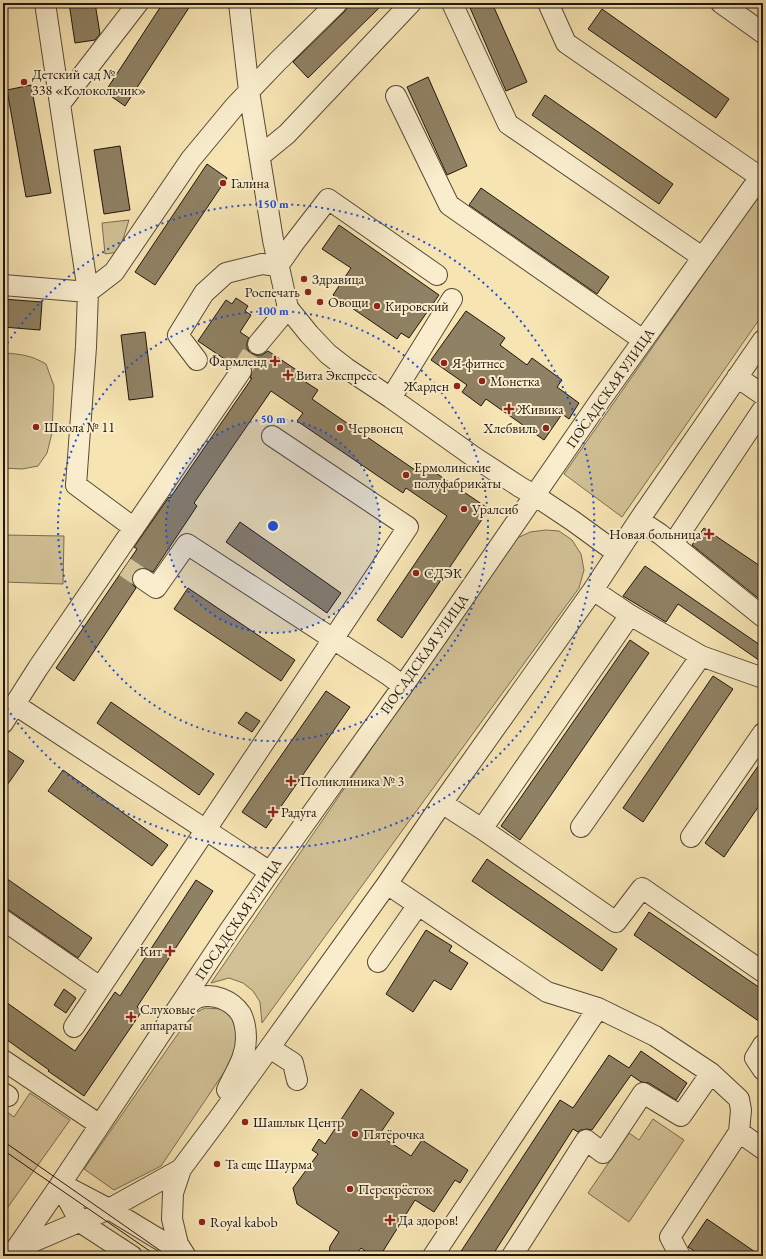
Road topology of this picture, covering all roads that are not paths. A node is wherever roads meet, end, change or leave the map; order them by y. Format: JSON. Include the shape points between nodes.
{"nodes":[{"id":1,"x":45,"y":3,"type":"edge"},
{"id":2,"x":138,"y":3,"type":"edge"},
{"id":3,"x":239,"y":3,"type":"edge"},
{"id":4,"x":337,"y":3,"type":"edge"},
{"id":5,"x":411,"y":3,"type":"edge"},
{"id":6,"x":452,"y":3,"type":"edge"},
{"id":7,"x":548,"y":3,"type":"edge"},
{"id":8,"x":721,"y":3,"type":"edge"},
{"id":9,"x":763,"y":33,"type":"edge"},
{"id":10,"x":249,"y":91,"type":"junction"},
{"id":11,"x":396,"y":96,"type":"dead end"},
{"id":12,"x":60,"y":104,"type":"junction"},
{"id":13,"x":260,"y":156,"type":"junction"},
{"id":14,"x":762,"y":175,"type":"edge"},
{"id":15,"x":702,"y":257,"type":"junction"},
{"id":16,"x":278,"y":266,"type":"junction"},
{"id":17,"x":438,"y":275,"type":"dead end"},
{"id":18,"x":3,"y":285,"type":"edge"},
{"id":19,"x":88,"y":292,"type":"junction"},
{"id":20,"x":452,"y":299,"type":"dead end"},
{"id":21,"x":288,"y":308,"type":"junction"},
{"id":22,"x":643,"y":340,"type":"junction"},
{"id":23,"x":763,"y":340,"type":"edge"},
{"id":24,"x":258,"y":344,"type":"tunnel mouth"},
{"id":25,"x":197,"y":360,"type":"dead end"},
{"id":26,"x":241,"y":371,"type":"tunnel mouth"},
{"id":27,"x":737,"y":377,"type":"junction"},
{"id":28,"x":763,"y":395,"type":"edge"},
{"id":29,"x":391,"y":398,"type":"junction"},
{"id":30,"x":763,"y":409,"type":"edge"},
{"id":31,"x":272,"y":436,"type":"dead end"},
{"id":32,"x":534,"y":495,"type":"junction"},
{"id":33,"x":639,"y":520,"type":"junction"},
{"id":34,"x":134,"y":528,"type":"junction"},
{"id":35,"x":673,"y":544,"type":"junction"},
{"id":36,"x":617,"y":553,"type":"junction"},
{"id":37,"x":143,"y":579,"type":"tunnel mouth"},
{"id":38,"x":593,"y":590,"type":"junction"},
{"id":39,"x":630,"y":615,"type":"junction"},
{"id":40,"x":763,"y":617,"type":"edge"},
{"id":41,"x":333,"y":639,"type":"junction"},
{"id":42,"x":701,"y":656,"type":"junction"},
{"id":43,"x":763,"y":678,"type":"edge"},
{"id":44,"x":403,"y":686,"type":"junction"},
{"id":45,"x":14,"y":704,"type":"junction"},
{"id":46,"x":3,"y":723,"type":"edge"},
{"id":47,"x":763,"y":733,"type":"edge"},
{"id":48,"x":442,"y":803,"type":"junction"},
{"id":49,"x":581,"y":827,"type":"dead end"},
{"id":50,"x":206,"y":829,"type":"junction"},
{"id":51,"x":482,"y":829,"type":"junction"},
{"id":52,"x":691,"y":837,"type":"dead end"},
{"id":53,"x":270,"y":872,"type":"junction"},
{"id":54,"x":387,"y":884,"type":"junction"},
{"id":55,"x":418,"y":906,"type":"junction"},
{"id":56,"x":3,"y":920,"type":"edge"},
{"id":57,"x":378,"y":962,"type":"dead end"},
{"id":58,"x":763,"y":972,"type":"edge"},
{"id":59,"x":100,"y":987,"type":"junction"},
{"id":60,"x":598,"y":1008,"type":"junction"},
{"id":61,"x":74,"y":1026,"type":"dead end"},
{"id":62,"x":763,"y":1045,"type":"edge"},
{"id":63,"x":270,"y":1048,"type":"junction"},
{"id":64,"x":144,"y":1058,"type":"junction"},
{"id":65,"x":3,"y":1060,"type":"edge"},
{"id":66,"x":763,"y":1070,"type":"edge"},
{"id":67,"x":711,"y":1073,"type":"junction"},
{"id":68,"x":297,"y":1080,"type":"dead end"},
{"id":69,"x":219,"y":1118,"type":"junction"},
{"id":70,"x":100,"y":1124,"type":"junction"},
{"id":71,"x":739,"y":1132,"type":"junction"},
{"id":72,"x":763,"y":1149,"type":"edge"},
{"id":73,"x":181,"y":1169,"type":"junction"},
{"id":74,"x":60,"y":1185,"type":"junction"},
{"id":75,"x":109,"y":1208,"type":"junction"},
{"id":76,"x":80,"y":1222,"type":"junction"},
{"id":77,"x":13,"y":1253,"type":"edge"},
{"id":78,"x":132,"y":1256,"type":"edge"},
{"id":79,"x":185,"y":1256,"type":"edge"},
{"id":80,"x":432,"y":1256,"type":"edge"},
{"id":81,"x":512,"y":1256,"type":"edge"},
{"id":82,"x":680,"y":1256,"type":"edge"}],
"edges":[{"from":1,"to":12,"type":"street"},
{"from":2,"to":12,"type":"street"},
{"from":3,"to":10,"type":"street"},
{"from":4,"to":10,"type":"street"},
{"from":5,"to":13,"type":"street","via":[[287,134]]},
{"from":6,"to":15,"type":"street","via":[[508,124]]},
{"from":7,"to":14,"type":"street","via":[[566,43]]},
{"from":8,"to":9,"type":"street"},
{"from":10,"to":13,"type":"street"},
{"from":10,"to":19,"type":"street","via":[[191,159],[114,272]]},
{"from":11,"to":22,"type":"street","via":[[449,205]]},
{"from":12,"to":19,"type":"street","via":[[59,136]]},
{"from":13,"to":16,"type":"street"},
{"from":14,"to":15,"type":"street","name":"ПОСАДСКАЯ УЛИЦА"},
{"from":15,"to":22,"type":"street","name":"ПОСАДСКАЯ УЛИЦА"},
{"from":16,"to":17,"type":"street","via":[[328,199]]},
{"from":16,"to":21,"type":"street"},
{"from":16,"to":25,"type":"street","via":[[262,264],[226,273],[204,293],[178,335]]},
{"from":18,"to":19,"type":"street"},
{"from":19,"to":34,"type":"street","via":[[76,485]]},
{"from":20,"to":29,"type":"street"},
{"from":21,"to":24,"type":"street"},
{"from":21,"to":29,"type":"street","via":[[328,354]]},
{"from":22,"to":32,"type":"street","name":"ПОСАДСКАЯ УЛИЦА"},
{"from":23,"to":27,"type":"street","name":"ПОСАДСКАЯ УЛИЦА"},
{"from":26,"to":34,"type":"street"},
{"from":27,"to":28,"type":"street"},
{"from":27,"to":33,"type":"street","name":"ПОСАДСКАЯ УЛИЦА"},
{"from":29,"to":32,"type":"street","via":[[474,457]]},
{"from":30,"to":35,"type":"street"},
{"from":31,"to":41,"type":"street","via":[[408,527]]},
{"from":32,"to":36,"type":"street"},
{"from":32,"to":44,"type":"street","name":"ПОСАДСКАЯ УЛИЦА"},
{"from":33,"to":35,"type":"street"},
{"from":33,"to":36,"type":"street","name":"ПОСАДСКАЯ УЛИЦА"},
{"from":34,"to":45,"type":"street","via":[[119,563]]},
{"from":35,"to":40,"type":"street"},
{"from":36,"to":38,"type":"street","name":"ПОСАДСКАЯ УЛИЦА"},
{"from":37,"to":41,"type":"street","via":[[156,588],[187,544]]},
{"from":38,"to":39,"type":"street"},
{"from":38,"to":48,"type":"street","name":"ПОСАДСКАЯ УЛИЦА"},
{"from":39,"to":42,"type":"street"},
{"from":39,"to":51,"type":"street"},
{"from":41,"to":44,"type":"street"},
{"from":41,"to":50,"type":"street"},
{"from":42,"to":43,"type":"street"},
{"from":42,"to":49,"type":"street"},
{"from":44,"to":53,"type":"street","name":"ПОСАДСКАЯ УЛИЦА"},
{"from":45,"to":46,"type":"street"},
{"from":45,"to":50,"type":"street"},
{"from":47,"to":52,"type":"street"},
{"from":48,"to":51,"type":"street"},
{"from":48,"to":54,"type":"street","name":"ПОСАДСКАЯ УЛИЦА"},
{"from":50,"to":53,"type":"street"},
{"from":50,"to":59,"type":"street"},
{"from":51,"to":58,"type":"street","via":[[616,922],[642,888]]},
{"from":53,"to":64,"type":"street","name":"ПОСАДСКАЯ УЛИЦА"},
{"from":54,"to":55,"type":"street"},
{"from":54,"to":63,"type":"street","name":"ПОСАДСКАЯ УЛИЦА"},
{"from":55,"to":57,"type":"street"},
{"from":55,"to":60,"type":"street","via":[[547,992]]},
{"from":56,"to":59,"type":"street"},
{"from":59,"to":61,"type":"street"},
{"from":60,"to":67,"type":"street","via":[[655,1036]]},
{"from":60,"to":80,"type":"street"},
{"from":62,"to":66,"type":"street","via":[[755,1058]]},
{"from":63,"to":68,"type":"street","via":[[293,1063]]},
{"from":63,"to":69,"type":"street","name":"ПОСАДСКАЯ УЛИЦА"},
{"from":64,"to":69,"type":"street","name":"ПОСАДСКАЯ УЛИЦА","via":[[158,1046],[188,1004],[197,998],[216,997],[234,1007],[245,1026],[245,1053],[228,1088]]},
{"from":64,"to":70,"type":"street","name":"ПОСАДСКАЯ УЛИЦА"},
{"from":65,"to":70,"type":"street"},
{"from":67,"to":71,"type":"street","via":[[739,1099],[742,1110]]},
{"from":67,"to":81,"type":"street","via":[[681,1116],[643,1093],[603,1153],[586,1140]]},
{"from":69,"to":73,"type":"street","name":"ПОСАДСКАЯ УЛИЦА"},
{"from":70,"to":74,"type":"street","name":"ПОСАДСКАЯ УЛИЦА"},
{"from":71,"to":72,"type":"street"},
{"from":71,"to":82,"type":"street","via":[[670,1237]]},
{"from":73,"to":75,"type":"street","name":"ПОСАДСКАЯ УЛИЦА"},
{"from":73,"to":79,"type":"street","name":"ПОСАДСКАЯ УЛИЦА","via":[[172,1193],[172,1218],[178,1244]]},
{"from":74,"to":75,"type":"street","name":"ПОСАДСКАЯ УЛИЦА"},
{"from":74,"to":76,"type":"street"},
{"from":74,"to":77,"type":"street","name":"ПОСАДСКАЯ УЛИЦА"},
{"from":75,"to":76,"type":"street"},
{"from":75,"to":79,"type":"street","name":"ПОСАДСКАЯ УЛИЦА"},
{"from":76,"to":77,"type":"street"},
{"from":76,"to":78,"type":"street"}]}
